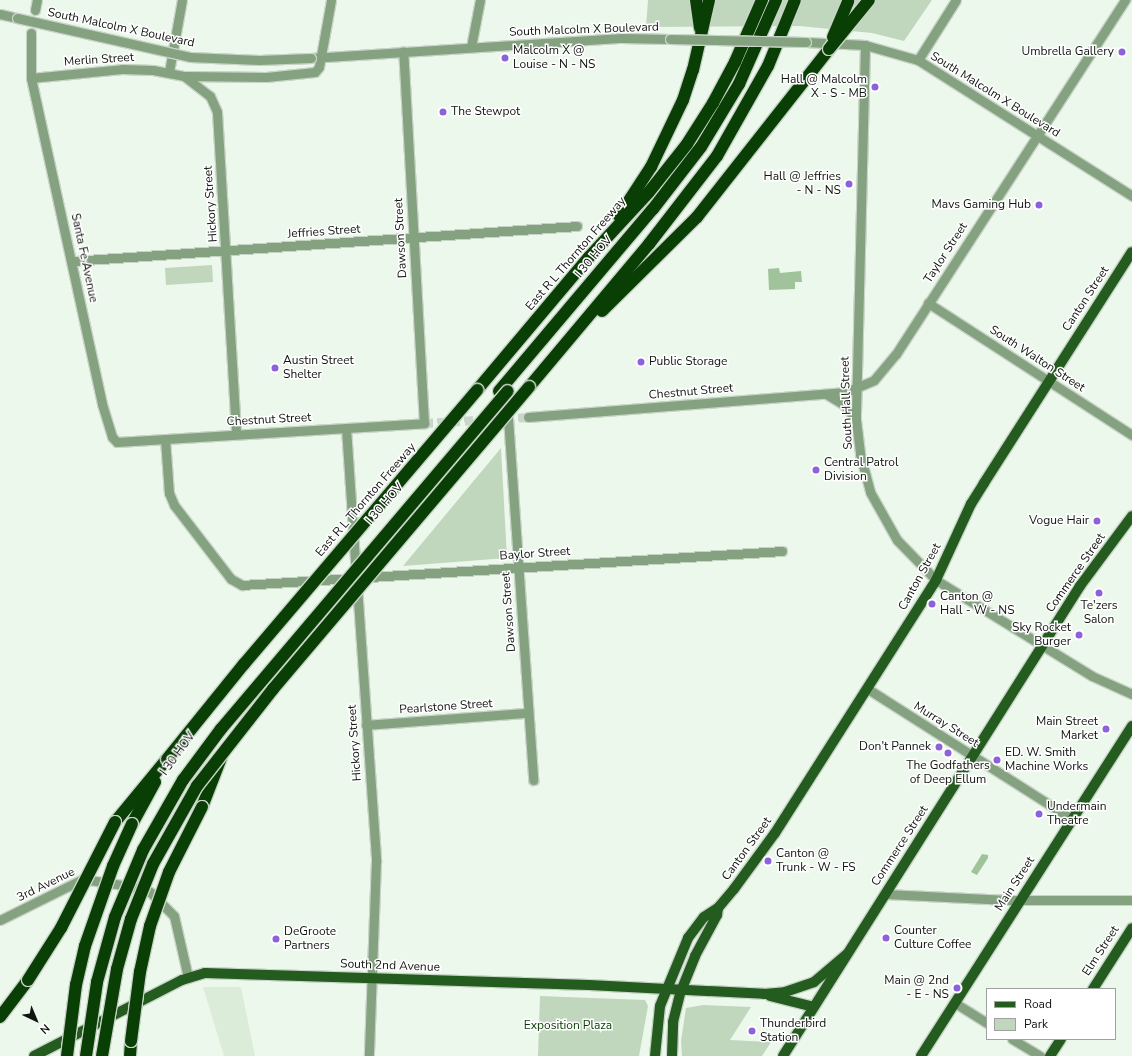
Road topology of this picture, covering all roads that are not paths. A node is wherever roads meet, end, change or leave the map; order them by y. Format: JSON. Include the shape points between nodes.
{"nodes":[{"id":1,"x":37,"y":0,"type":"edge"},
{"id":2,"x":182,"y":0,"type":"edge"},
{"id":3,"x":331,"y":0,"type":"edge"},
{"id":4,"x":480,"y":0,"type":"edge"},
{"id":5,"x":696,"y":0,"type":"edge"},
{"id":6,"x":709,"y":0,"type":"edge"},
{"id":7,"x":762,"y":0,"type":"edge"},
{"id":8,"x":776,"y":0,"type":"edge"},
{"id":9,"x":783,"y":0,"type":"edge"},
{"id":10,"x":795,"y":0,"type":"edge"},
{"id":11,"x":848,"y":0,"type":"edge"},
{"id":12,"x":869,"y":0,"type":"edge"},
{"id":13,"x":956,"y":0,"type":"edge"},
{"id":14,"x":1126,"y":0,"type":"edge"},
{"id":15,"x":35,"y":10,"type":"dead end"},
{"id":16,"x":0,"y":14,"type":"edge"},
{"id":17,"x":31,"y":33,"type":"dead end"},
{"id":18,"x":700,"y":41,"type":"junction"},
{"id":19,"x":865,"y":45,"type":"junction"},
{"id":20,"x":472,"y":47,"type":"junction"},
{"id":21,"x":829,"y":49,"type":"junction"},
{"id":22,"x":403,"y":52,"type":"junction"},
{"id":23,"x":321,"y":57,"type":"junction"},
{"id":24,"x":918,"y":60,"type":"junction"},
{"id":25,"x":169,"y":72,"type":"junction"},
{"id":26,"x":184,"y":76,"type":"junction"},
{"id":27,"x":31,"y":78,"type":"junction"},
{"id":28,"x":1037,"y":134,"type":"junction"},
{"id":29,"x":1132,"y":196,"type":"edge"},
{"id":30,"x":577,"y":226,"type":"dead end"},
{"id":31,"x":412,"y":238,"type":"junction"},
{"id":32,"x":226,"y":252,"type":"junction"},
{"id":33,"x":1132,"y":252,"type":"edge"},
{"id":34,"x":589,"y":257,"type":"junction"},
{"id":35,"x":72,"y":261,"type":"junction"},
{"id":36,"x":928,"y":304,"type":"junction"},
{"id":37,"x":560,"y":351,"type":"junction"},
{"id":38,"x":1049,"y":382,"type":"junction"},
{"id":39,"x":857,"y":389,"type":"junction"},
{"id":40,"x":503,"y":391,"type":"junction"},
{"id":41,"x":822,"y":393,"type":"junction"},
{"id":42,"x":528,"y":417,"type":"tunnel mouth"},
{"id":43,"x":508,"y":418,"type":"dead end"},
{"id":44,"x":856,"y":420,"type":"junction"},
{"id":45,"x":424,"y":423,"type":"joint"},
{"id":46,"x":346,"y":428,"type":"junction"},
{"id":47,"x":236,"y":433,"type":"junction"},
{"id":48,"x":1132,"y":435,"type":"edge"},
{"id":49,"x":165,"y":439,"type":"junction"},
{"id":50,"x":116,"y":442,"type":"joint"},
{"id":51,"x":1132,"y":516,"type":"edge"},
{"id":52,"x":782,"y":551,"type":"dead end"},
{"id":53,"x":518,"y":567,"type":"junction"},
{"id":54,"x":356,"y":577,"type":"junction"},
{"id":55,"x":936,"y":580,"type":"junction"},
{"id":56,"x":1042,"y":645,"type":"junction"},
{"id":57,"x":868,"y":689,"type":"junction"},
{"id":58,"x":1132,"y":694,"type":"edge"},
{"id":59,"x":528,"y":713,"type":"junction"},
{"id":60,"x":366,"y":725,"type":"junction"},
{"id":61,"x":1132,"y":726,"type":"edge"},
{"id":62,"x":225,"y":748,"type":"junction"},
{"id":63,"x":973,"y":756,"type":"junction"},
{"id":64,"x":167,"y":759,"type":"junction"},
{"id":65,"x":533,"y":780,"type":"dead end"},
{"id":66,"x":1072,"y":819,"type":"junction"},
{"id":67,"x":885,"y":894,"type":"junction"},
{"id":68,"x":1020,"y":900,"type":"junction"},
{"id":69,"x":1132,"y":900,"type":"edge"},
{"id":70,"x":718,"y":908,"type":"junction"},
{"id":71,"x":0,"y":920,"type":"edge"},
{"id":72,"x":1132,"y":928,"type":"edge"},
{"id":73,"x":846,"y":954,"type":"junction"},
{"id":74,"x":188,"y":977,"type":"junction"},
{"id":75,"x":372,"y":978,"type":"junction"},
{"id":76,"x":1094,"y":988,"type":"edge"},
{"id":77,"x":665,"y":990,"type":"junction"},
{"id":78,"x":681,"y":990,"type":"junction"},
{"id":79,"x":764,"y":994,"type":"junction"},
{"id":80,"x":955,"y":1003,"type":"junction"},
{"id":81,"x":814,"y":1007,"type":"junction"},
{"id":82,"x":0,"y":1017,"type":"edge"},
{"id":83,"x":986,"y":1022,"type":"edge"},
{"id":84,"x":656,"y":1040,"type":"junction"},
{"id":85,"x":1014,"y":1040,"type":"edge"},
{"id":86,"x":1060,"y":1040,"type":"edge"},
{"id":87,"x":783,"y":1054,"type":"edge"},
{"id":88,"x":34,"y":1056,"type":"edge"},
{"id":89,"x":67,"y":1056,"type":"edge"},
{"id":90,"x":78,"y":1056,"type":"edge"},
{"id":91,"x":86,"y":1056,"type":"edge"},
{"id":92,"x":102,"y":1056,"type":"edge"},
{"id":93,"x":130,"y":1056,"type":"edge"},
{"id":94,"x":369,"y":1056,"type":"edge"},
{"id":95,"x":648,"y":1056,"type":"edge"},
{"id":96,"x":655,"y":1056,"type":"edge"},
{"id":97,"x":672,"y":1056,"type":"edge"},
{"id":98,"x":921,"y":1056,"type":"edge"},
{"id":99,"x":1040,"y":1056,"type":"edge"},
{"id":100,"x":1050,"y":1056,"type":"edge"}],
"edges":[{"from":1,"to":15,"type":"street"},
{"from":2,"to":25,"type":"street"},
{"from":3,"to":23,"type":"street"},
{"from":4,"to":20,"type":"street"},
{"from":5,"to":18,"type":"highway"},
{"from":6,"to":18,"type":"highway"},
{"from":7,"to":34,"type":"highway","name":"East R L Thornton Freeway","via":[[732,69],[687,144],[649,192]]},
{"from":8,"to":40,"type":"highway","name":"I 30 HOV","via":[[739,84],[701,147],[653,210]]},
{"from":9,"to":40,"type":"highway","name":"I 30 HOV","via":[[741,94],[704,154],[656,215]]},
{"from":10,"to":37,"type":"highway","via":[[768,66],[717,156],[654,238]]},
{"from":11,"to":21,"type":"highway","bridge":true},
{"from":12,"to":21,"type":"highway","bridge":true},
{"from":13,"to":24,"type":"street"},
{"from":14,"to":28,"type":"street","name":"Taylor Street"},
{"from":16,"to":23,"type":"street","name":"South Malcolm X Boulevard","bridge":true,"via":[[190,57],[259,60]]},
{"from":17,"to":27,"type":"street","name":"Santa Fe Avenue"},
{"from":18,"to":34,"type":"highway","via":[[683,100],[671,129],[651,167]]},
{"from":19,"to":20,"type":"street","name":"South Malcolm X Boulevard","bridge":true,"via":[[622,38]]},
{"from":19,"to":24,"type":"street","name":"South Malcolm X Boulevard"},
{"from":19,"to":39,"type":"street","name":"South Hall Street"},
{"from":20,"to":22,"type":"street","name":"South Malcolm X Boulevard"},
{"from":21,"to":37,"type":"highway","via":[[743,159],[675,240]]},
{"from":22,"to":23,"type":"street","name":"South Malcolm X Boulevard"},
{"from":22,"to":31,"type":"street","name":"Dawson Street"},
{"from":23,"to":26,"type":"street","via":[[319,67],[309,74],[266,77]]},
{"from":24,"to":28,"type":"street","name":"South Malcolm X Boulevard"},
{"from":25,"to":26,"type":"street","name":"Hickory Street"},
{"from":25,"to":27,"type":"street","name":"Merlin Street","via":[[122,69]]},
{"from":26,"to":32,"type":"street","name":"Hickory Street","via":[[206,92],[217,112]]},
{"from":27,"to":35,"type":"street","name":"Santa Fe Avenue"},
{"from":28,"to":29,"type":"street","name":"South Malcolm X Boulevard"},
{"from":28,"to":36,"type":"street","name":"Taylor Street"},
{"from":30,"to":31,"type":"street","name":"Jeffries Street"},
{"from":31,"to":32,"type":"street","name":"Jeffries Street"},
{"from":31,"to":45,"type":"street","name":"Dawson Street"},
{"from":32,"to":35,"type":"street","name":"Jeffries Street"},
{"from":32,"to":47,"type":"street","name":"Hickory Street"},
{"from":33,"to":38,"type":"main road","name":"Canton Street"},
{"from":34,"to":64,"type":"highway","name":"East R L Thornton Freeway","bridge":true,"via":[[228,682]]},
{"from":35,"to":50,"type":"street","name":"Santa Fe Avenue","via":[[102,404],[112,437]]},
{"from":36,"to":38,"type":"street","name":"South Walton Street"},
{"from":36,"to":39,"type":"street","name":"Taylor Street","via":[[884,369],[874,380]]},
{"from":37,"to":62,"type":"highway","bridge":true},
{"from":38,"to":48,"type":"street","name":"South Walton Street"},
{"from":38,"to":55,"type":"main road","name":"Canton Street","via":[[971,504]]},
{"from":39,"to":41,"type":"street","name":"Chestnut Street"},
{"from":39,"to":44,"type":"street","name":"South Hall Street"},
{"from":40,"to":90,"type":"highway","name":"I 30 HOV","via":[[228,711],[167,794],[129,864],[113,904],[89,985]]},
{"from":40,"to":91,"type":"highway","name":"I 30 HOV","bridge":true,"via":[[231,718],[183,780],[143,850],[115,916],[97,982]]},
{"from":41,"to":42,"type":"street","name":"Chestnut Street"},
{"from":41,"to":44,"type":"street","via":[[844,404]]},
{"from":43,"to":53,"type":"street","name":"Dawson Street"},
{"from":44,"to":55,"type":"street","name":"South Hall Street","via":[[864,473],[878,510],[897,540]]},
{"from":45,"to":46,"type":"street","name":"Chestnut Street"},
{"from":46,"to":47,"type":"street","name":"Chestnut Street"},
{"from":46,"to":54,"type":"street","name":"Hickory Street"},
{"from":47,"to":49,"type":"street","name":"Chestnut Street"},
{"from":49,"to":50,"type":"street","name":"Chestnut Street"},
{"from":49,"to":54,"type":"street","name":"Baylor Street","via":[[169,493],[174,505],[231,579],[242,585]]},
{"from":51,"to":56,"type":"main road","name":"Commerce Street","via":[[1080,586]]},
{"from":52,"to":53,"type":"street","name":"Baylor Street"},
{"from":53,"to":54,"type":"street","name":"Baylor Street"},
{"from":53,"to":59,"type":"street","name":"Dawson Street"},
{"from":54,"to":60,"type":"street","name":"Hickory Street"},
{"from":55,"to":56,"type":"street","name":"South Hall Street"},
{"from":55,"to":57,"type":"main road","name":"Canton Street"},
{"from":56,"to":58,"type":"street","name":"South Hall Street","via":[[1092,676]]},
{"from":56,"to":63,"type":"main road","name":"Commerce Street"},
{"from":57,"to":63,"type":"street","name":"Murray Street"},
{"from":57,"to":70,"type":"main road","name":"Canton Street","via":[[764,850]]},
{"from":59,"to":60,"type":"street","name":"Pearlstone Street"},
{"from":59,"to":65,"type":"street","name":"Dawson Street"},
{"from":60,"to":75,"type":"street","name":"Hickory Street","via":[[376,861]]},
{"from":61,"to":66,"type":"main road","name":"Main Street"},
{"from":62,"to":92,"type":"highway","bridge":true,"via":[[197,786],[153,864],[131,919],[117,969]]},
{"from":62,"to":93,"type":"highway","bridge":true,"via":[[202,807],[169,872],[150,926],[140,972]]},
{"from":63,"to":66,"type":"street","name":"Murray Street"},
{"from":63,"to":67,"type":"main road","name":"Commerce Street"},
{"from":64,"to":82,"type":"highway","bridge":true,"via":[[115,822],[61,928],[28,980]]},
{"from":64,"to":89,"type":"highway","name":"East R L Thornton Freeway","bridge":true,"via":[[132,824],[98,907],[76,985]]},
{"from":66,"to":68,"type":"main road","name":"Main Street"},
{"from":67,"to":68,"type":"street"},
{"from":67,"to":73,"type":"main road","name":"Commerce Street"},
{"from":68,"to":69,"type":"street"},
{"from":68,"to":80,"type":"main road","name":"Main Street"},
{"from":70,"to":77,"type":"main road","name":"Canton Street","via":[[704,917],[688,938]]},
{"from":70,"to":78,"type":"main road","name":"Canton Street"},
{"from":71,"to":74,"type":"street","name":"3rd Avenue","via":[[83,879],[150,892],[174,916]]},
{"from":72,"to":76,"type":"main road","name":"Elm Street"},
{"from":73,"to":79,"type":"main road","name":"South 2nd Avenue","via":[[814,982],[785,992]]},
{"from":73,"to":81,"type":"main road","name":"Commerce Street"},
{"from":74,"to":75,"type":"main road","name":"South 2nd Avenue","via":[[205,973]]},
{"from":74,"to":88,"type":"main road","name":"South 2nd Avenue"},
{"from":75,"to":77,"type":"main road","name":"South 2nd Avenue"},
{"from":75,"to":94,"type":"street","name":"Hickory Street"},
{"from":77,"to":78,"type":"main road","name":"South 2nd Avenue"},
{"from":77,"to":84,"type":"main road","name":"Canton Street","via":[[656,1025]]},
{"from":78,"to":79,"type":"main road","name":"South 2nd Avenue"},
{"from":78,"to":97,"type":"main road","name":"Canton Street","via":[[673,1022]]},
{"from":79,"to":81,"type":"main road","name":"South 2nd Avenue"},
{"from":80,"to":83,"type":"street"},
{"from":80,"to":98,"type":"main road","name":"Main Street"},
{"from":81,"to":87,"type":"main road","name":"Commerce Street"},
{"from":84,"to":95,"type":"main road"},
{"from":84,"to":96,"type":"main road","name":"Canton Street"},
{"from":85,"to":99,"type":"street"},
{"from":86,"to":100,"type":"main road"}]}
